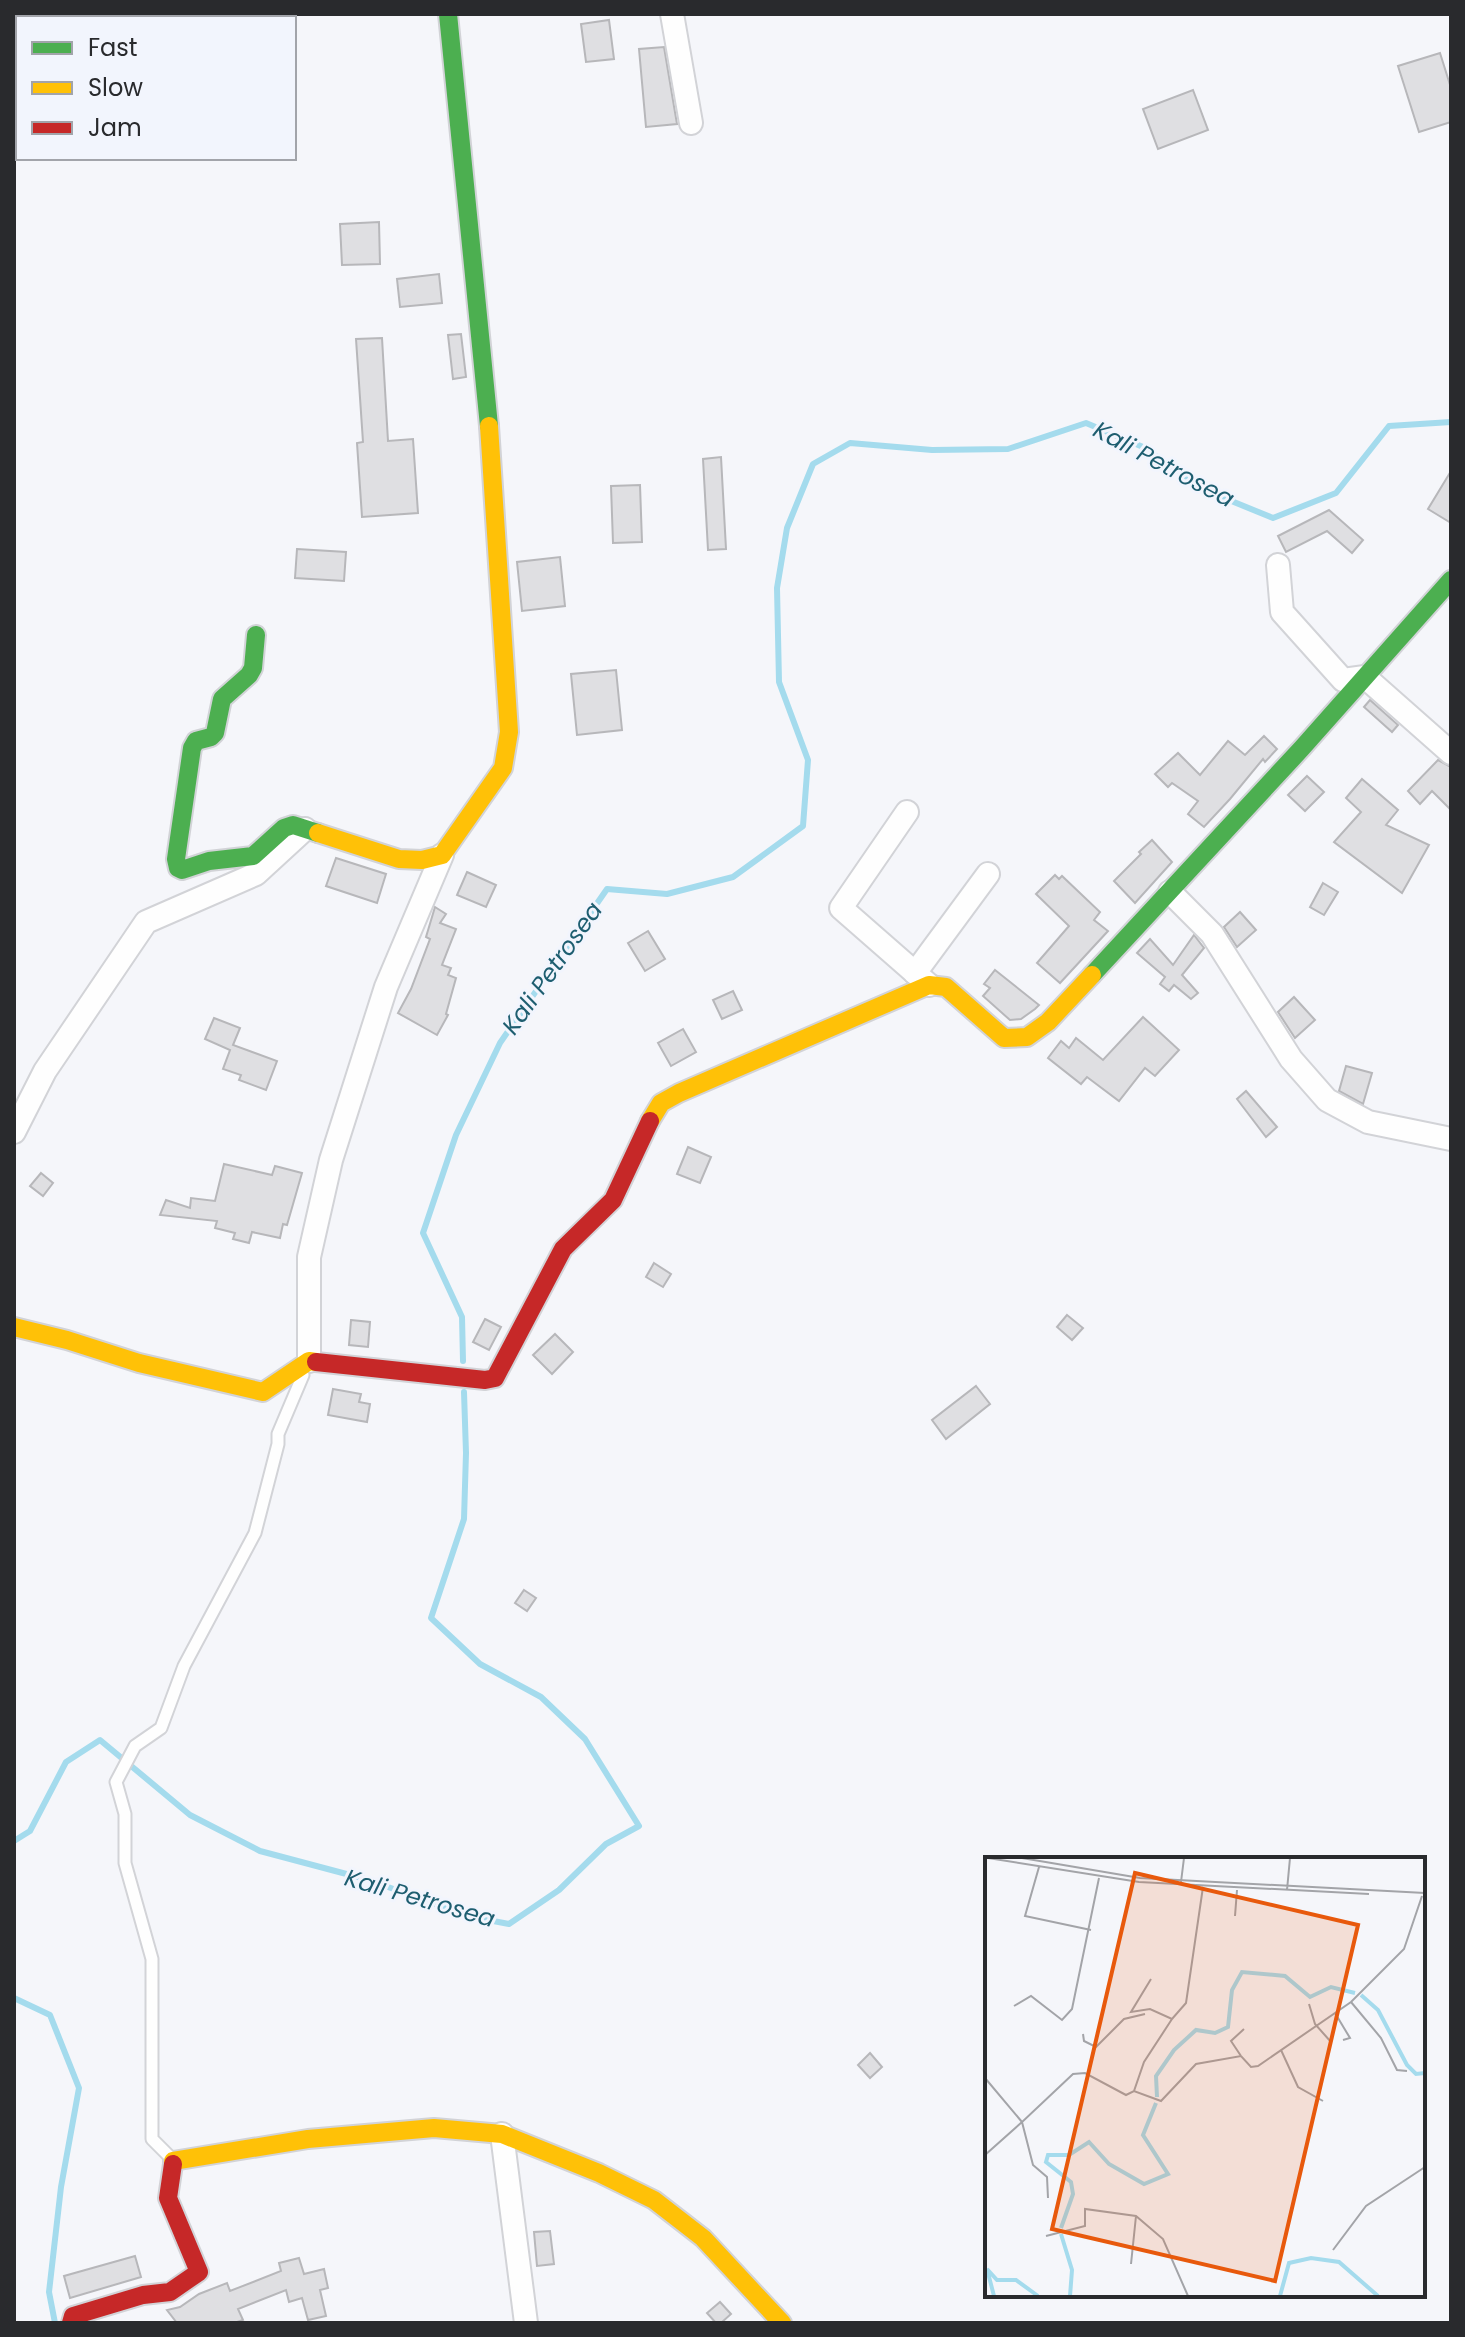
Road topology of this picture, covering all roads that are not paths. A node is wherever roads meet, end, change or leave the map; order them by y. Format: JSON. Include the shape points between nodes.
{"nodes":[{"id":1,"x":448,"y":14,"type":"edge"},
{"id":2,"x":672,"y":14,"type":"edge"},
{"id":3,"x":691,"y":123,"type":"dead end"},
{"id":4,"x":1278,"y":565,"type":"dead end"},
{"id":5,"x":1450,"y":582,"type":"edge"},
{"id":6,"x":256,"y":635,"type":"dead end"},
{"id":7,"x":1365,"y":677,"type":"junction"},
{"id":8,"x":1451,"y":753,"type":"edge"},
{"id":9,"x":907,"y":812,"type":"dead end"},
{"id":10,"x":305,"y":829,"type":"junction"},
{"id":11,"x":442,"y":855,"type":"junction"},
{"id":12,"x":988,"y":874,"type":"dead end"},
{"id":13,"x":1170,"y":892,"type":"junction"},
{"id":14,"x":922,"y":979,"type":"junction"},
{"id":15,"x":14,"y":1132,"type":"edge"},
{"id":16,"x":1451,"y":1139,"type":"edge"},
{"id":17,"x":14,"y":1327,"type":"edge"},
{"id":18,"x":309,"y":1361,"type":"junction"},
{"id":19,"x":502,"y":2134,"type":"junction"},
{"id":20,"x":173,"y":2161,"type":"junction"},
{"id":21,"x":71,"y":2323,"type":"edge"},
{"id":22,"x":526,"y":2323,"type":"edge"},
{"id":23,"x":782,"y":2323,"type":"edge"}],
"edges":[{"from":1,"to":11,"type":"street","via":[[489,430],[509,732],[503,768]]},
{"from":2,"to":3,"type":"street"},
{"from":4,"to":7,"type":"street","via":[[1282,612],[1343,680]]},
{"from":5,"to":7,"type":"street"},
{"from":6,"to":10,"type":"street","via":[[253,668],[222,699],[215,733],[192,748],[178,868],[253,856],[284,828]]},
{"from":7,"to":8,"type":"street"},
{"from":7,"to":13,"type":"street"},
{"from":9,"to":14,"type":"street","via":[[841,908]]},
{"from":10,"to":11,"type":"street","via":[[399,859]]},
{"from":10,"to":15,"type":"street","via":[[256,874],[146,922],[45,1071]]},
{"from":11,"to":18,"type":"street","via":[[386,987],[331,1160],[309,1257]]},
{"from":12,"to":14,"type":"street"},
{"from":13,"to":14,"type":"street","via":[[1048,1022],[1027,1037],[1004,1038],[946,987]]},
{"from":13,"to":16,"type":"street","via":[[1212,934],[1291,1059],[1327,1100],[1368,1122]]},
{"from":14,"to":18,"type":"street","via":[[661,1103],[613,1200],[563,1249],[495,1378]]},
{"from":17,"to":18,"type":"street","via":[[263,1392]]},
{"from":18,"to":20,"type":"lane","via":[[278,1434],[255,1533],[184,1666],[161,1728],[135,1746],[116,1782],[125,1814],[125,1863],[152,1959],[152,2139]]},
{"from":19,"to":20,"type":"street","via":[[434,2128],[308,2139]]},
{"from":19,"to":22,"type":"street"},
{"from":19,"to":23,"type":"street","via":[[654,2200],[703,2238]]},
{"from":20,"to":21,"type":"street","via":[[168,2198],[199,2272],[170,2292],[73,2316]]}]}
